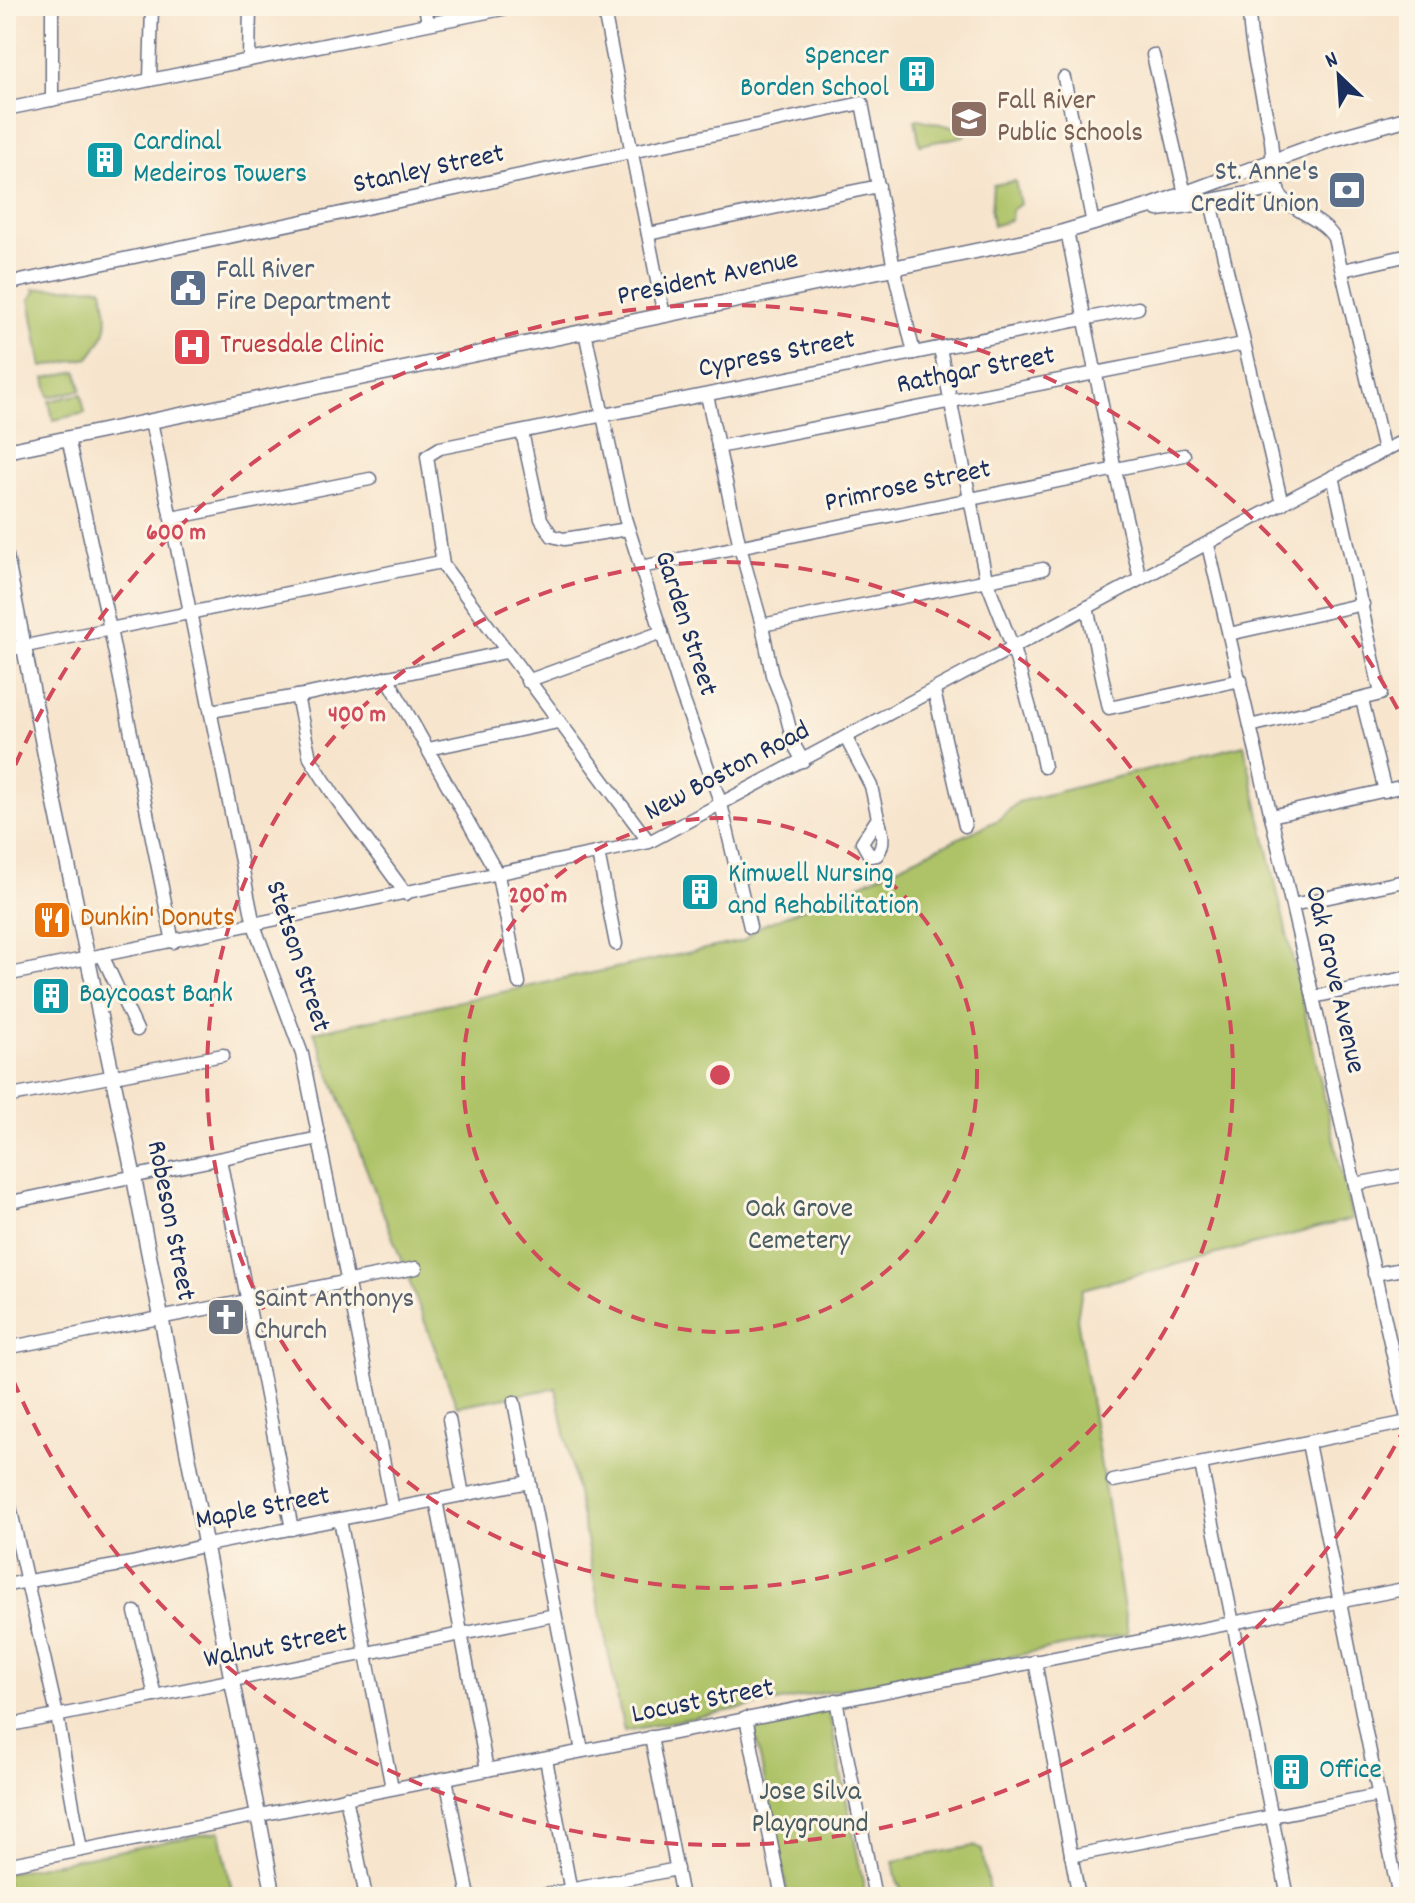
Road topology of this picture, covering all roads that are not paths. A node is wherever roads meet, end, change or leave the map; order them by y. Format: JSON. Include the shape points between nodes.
{"nodes":[{"id":1,"x":52,"y":6,"type":"edge"},
{"id":2,"x":152,"y":6,"type":"edge"},
{"id":3,"x":250,"y":6,"type":"edge"},
{"id":4,"x":425,"y":6,"type":"edge"},
{"id":5,"x":517,"y":6,"type":"edge"},
{"id":6,"x":603,"y":6,"type":"edge"},
{"id":7,"x":1249,"y":6,"type":"edge"},
{"id":8,"x":428,"y":23,"type":"junction"},
{"id":9,"x":1153,"y":55,"type":"dead end"},
{"id":10,"x":249,"y":59,"type":"junction"},
{"id":11,"x":1064,"y":78,"type":"dead end"},
{"id":12,"x":150,"y":80,"type":"junction"},
{"id":13,"x":52,"y":100,"type":"junction"},
{"id":14,"x":6,"y":109,"type":"edge"},
{"id":15,"x":1409,"y":118,"type":"edge"},
{"id":16,"x":631,"y":154,"type":"junction"},
{"id":17,"x":1274,"y":160,"type":"junction"},
{"id":18,"x":879,"y":186,"type":"junction"},
{"id":19,"x":1277,"y":188,"type":"junction"},
{"id":20,"x":1185,"y":194,"type":"junction"},
{"id":21,"x":1211,"y":202,"type":"junction"},
{"id":22,"x":1134,"y":212,"type":"junction"},
{"id":23,"x":1093,"y":224,"type":"junction"},
{"id":24,"x":1067,"y":231,"type":"junction"},
{"id":25,"x":648,"y":234,"type":"junction"},
{"id":26,"x":1409,"y":255,"type":"edge"},
{"id":27,"x":895,"y":267,"type":"junction"},
{"id":28,"x":1343,"y":270,"type":"junction"},
{"id":29,"x":6,"y":284,"type":"edge"},
{"id":30,"x":1138,"y":308,"type":"dead end"},
{"id":31,"x":664,"y":316,"type":"junction"},
{"id":32,"x":1085,"y":319,"type":"junction"},
{"id":33,"x":585,"y":332,"type":"junction"},
{"id":34,"x":1243,"y":344,"type":"junction"},
{"id":35,"x":940,"y":348,"type":"junction"},
{"id":36,"x":914,"y":353,"type":"junction"},
{"id":37,"x":1096,"y":373,"type":"junction"},
{"id":38,"x":707,"y":395,"type":"junction"},
{"id":39,"x":952,"y":401,"type":"junction"},
{"id":40,"x":602,"y":416,"type":"junction"},
{"id":41,"x":151,"y":421,"type":"junction"},
{"id":42,"x":522,"y":432,"type":"junction"},
{"id":43,"x":68,"y":438,"type":"junction"},
{"id":44,"x":1409,"y":438,"type":"edge"},
{"id":45,"x":718,"y":447,"type":"junction"},
{"id":46,"x":6,"y":451,"type":"edge"},
{"id":47,"x":1384,"y":451,"type":"junction"},
{"id":48,"x":1184,"y":455,"type":"dead end"},
{"id":49,"x":1115,"y":470,"type":"junction"},
{"id":50,"x":1333,"y":476,"type":"junction"},
{"id":51,"x":370,"y":479,"type":"dead end"},
{"id":52,"x":970,"y":500,"type":"junction"},
{"id":53,"x":1282,"y":504,"type":"junction"},
{"id":54,"x":172,"y":518,"type":"junction"},
{"id":55,"x":628,"y":529,"type":"junction"},
{"id":56,"x":1208,"y":545,"type":"junction"},
{"id":57,"x":740,"y":547,"type":"junction"},
{"id":58,"x":6,"y":556,"type":"edge"},
{"id":59,"x":443,"y":565,"type":"junction"},
{"id":60,"x":641,"y":567,"type":"junction"},
{"id":61,"x":1043,"y":569,"type":"dead end"},
{"id":62,"x":986,"y":579,"type":"junction"},
{"id":63,"x":1140,"y":579,"type":"junction"},
{"id":64,"x":1363,"y":604,"type":"junction"},
{"id":65,"x":1087,"y":607,"type":"junction"},
{"id":66,"x":191,"y":614,"type":"junction"},
{"id":67,"x":762,"y":625,"type":"junction"},
{"id":68,"x":110,"y":629,"type":"junction"},
{"id":69,"x":662,"y":632,"type":"junction"},
{"id":70,"x":1229,"y":634,"type":"junction"},
{"id":71,"x":24,"y":646,"type":"junction"},
{"id":72,"x":1013,"y":648,"type":"junction"},
{"id":73,"x":6,"y":650,"type":"edge"},
{"id":74,"x":506,"y":652,"type":"junction"},
{"id":75,"x":387,"y":677,"type":"junction"},
{"id":76,"x":1241,"y":680,"type":"junction"},
{"id":77,"x":527,"y":681,"type":"junction"},
{"id":78,"x":934,"y":691,"type":"junction"},
{"id":79,"x":297,"y":696,"type":"junction"},
{"id":80,"x":1362,"y":700,"type":"junction"},
{"id":81,"x":211,"y":711,"type":"junction"},
{"id":82,"x":558,"y":722,"type":"junction"},
{"id":83,"x":1250,"y":726,"type":"junction"},
{"id":84,"x":846,"y":738,"type":"junction"},
{"id":85,"x":428,"y":749,"type":"junction"},
{"id":86,"x":803,"y":761,"type":"junction"},
{"id":87,"x":1044,"y":767,"type":"dead end"},
{"id":88,"x":1409,"y":785,"type":"edge"},
{"id":89,"x":1385,"y":791,"type":"junction"},
{"id":90,"x":721,"y":804,"type":"junction"},
{"id":91,"x":1271,"y":816,"type":"junction"},
{"id":92,"x":878,"y":818,"type":"dead end"},
{"id":93,"x":965,"y":826,"type":"dead end"},
{"id":94,"x":649,"y":842,"type":"junction"},
{"id":95,"x":598,"y":853,"type":"junction"},
{"id":96,"x":498,"y":875,"type":"junction"},
{"id":97,"x":1409,"y":880,"type":"edge"},
{"id":98,"x":406,"y":894,"type":"junction"},
{"id":99,"x":1292,"y":905,"type":"junction"},
{"id":100,"x":254,"y":925,"type":"junction"},
{"id":101,"x":750,"y":927,"type":"dead end"},
{"id":102,"x":173,"y":942,"type":"junction"},
{"id":103,"x":616,"y":944,"type":"dead end"},
{"id":104,"x":95,"y":957,"type":"junction"},
{"id":105,"x":7,"y":972,"type":"edge"},
{"id":106,"x":1409,"y":977,"type":"edge"},
{"id":107,"x":519,"y":983,"type":"dead end"},
{"id":108,"x":1313,"y":997,"type":"junction"},
{"id":109,"x":137,"y":1030,"type":"dead end"},
{"id":110,"x":223,"y":1055,"type":"dead end"},
{"id":111,"x":113,"y":1075,"type":"junction"},
{"id":112,"x":6,"y":1097,"type":"edge"},
{"id":113,"x":319,"y":1138,"type":"junction"},
{"id":114,"x":220,"y":1159,"type":"junction"},
{"id":115,"x":1409,"y":1174,"type":"edge"},
{"id":116,"x":134,"y":1178,"type":"junction"},
{"id":117,"x":1355,"y":1184,"type":"junction"},
{"id":118,"x":6,"y":1203,"type":"edge"},
{"id":119,"x":416,"y":1268,"type":"dead end"},
{"id":120,"x":1409,"y":1268,"type":"edge"},
{"id":121,"x":1374,"y":1274,"type":"junction"},
{"id":122,"x":348,"y":1281,"type":"junction"},
{"id":123,"x":249,"y":1302,"type":"junction"},
{"id":124,"x":161,"y":1317,"type":"junction"},
{"id":125,"x":6,"y":1348,"type":"edge"},
{"id":126,"x":514,"y":1402,"type":"dead end"},
{"id":127,"x":449,"y":1419,"type":"dead end"},
{"id":128,"x":1409,"y":1424,"type":"edge"},
{"id":129,"x":1308,"y":1443,"type":"junction"},
{"id":130,"x":1201,"y":1464,"type":"junction"},
{"id":131,"x":1113,"y":1481,"type":"dead end"},
{"id":132,"x":529,"y":1482,"type":"junction"},
{"id":133,"x":6,"y":1489,"type":"edge"},
{"id":134,"x":463,"y":1495,"type":"junction"},
{"id":135,"x":436,"y":1500,"type":"junction"},
{"id":136,"x":393,"y":1509,"type":"junction"},
{"id":137,"x":340,"y":1520,"type":"junction"},
{"id":138,"x":292,"y":1529,"type":"junction"},
{"id":139,"x":205,"y":1545,"type":"junction"},
{"id":140,"x":27,"y":1581,"type":"junction"},
{"id":141,"x":6,"y":1585,"type":"edge"},
{"id":142,"x":1409,"y":1588,"type":"edge"},
{"id":143,"x":1339,"y":1600,"type":"junction"},
{"id":144,"x":135,"y":1612,"type":"dead end"},
{"id":145,"x":555,"y":1615,"type":"junction"},
{"id":146,"x":1234,"y":1622,"type":"junction"},
{"id":147,"x":461,"y":1634,"type":"junction"},
{"id":148,"x":366,"y":1654,"type":"junction"},
{"id":149,"x":1035,"y":1661,"type":"junction"},
{"id":150,"x":233,"y":1682,"type":"junction"},
{"id":151,"x":155,"y":1696,"type":"junction"},
{"id":152,"x":836,"y":1700,"type":"junction"},
{"id":153,"x":57,"y":1715,"type":"junction"},
{"id":154,"x":746,"y":1718,"type":"junction"},
{"id":155,"x":6,"y":1726,"type":"edge"},
{"id":156,"x":651,"y":1737,"type":"junction"},
{"id":157,"x":582,"y":1751,"type":"junction"},
{"id":158,"x":546,"y":1759,"type":"junction"},
{"id":159,"x":487,"y":1770,"type":"junction"},
{"id":160,"x":446,"y":1778,"type":"junction"},
{"id":161,"x":392,"y":1788,"type":"junction"},
{"id":162,"x":1378,"y":1795,"type":"junction"},
{"id":163,"x":346,"y":1797,"type":"junction"},
{"id":164,"x":258,"y":1814,"type":"junction"},
{"id":165,"x":1273,"y":1816,"type":"junction"},
{"id":166,"x":81,"y":1850,"type":"junction"},
{"id":167,"x":1071,"y":1856,"type":"junction"},
{"id":168,"x":6,"y":1865,"type":"edge"},
{"id":169,"x":677,"y":1869,"type":"junction"},
{"id":170,"x":571,"y":1893,"type":"edge"},
{"id":171,"x":274,"y":1897,"type":"edge"},
{"id":172,"x":366,"y":1897,"type":"edge"},
{"id":173,"x":469,"y":1897,"type":"edge"},
{"id":174,"x":533,"y":1897,"type":"edge"},
{"id":175,"x":682,"y":1897,"type":"edge"},
{"id":176,"x":782,"y":1897,"type":"edge"},
{"id":177,"x":875,"y":1897,"type":"edge"},
{"id":178,"x":1079,"y":1897,"type":"edge"},
{"id":179,"x":1288,"y":1897,"type":"edge"},
{"id":180,"x":1399,"y":1897,"type":"edge"}],
"edges":[{"from":1,"to":13,"type":"street"},
{"from":2,"to":12,"type":"street"},
{"from":3,"to":10,"type":"street"},
{"from":4,"to":8,"type":"street"},
{"from":5,"to":8,"type":"street"},
{"from":6,"to":16,"type":"street"},
{"from":7,"to":17,"type":"street"},
{"from":8,"to":10,"type":"street"},
{"from":9,"to":20,"type":"street"},
{"from":10,"to":12,"type":"street"},
{"from":11,"to":23,"type":"street"},
{"from":12,"to":13,"type":"street"},
{"from":13,"to":14,"type":"street"},
{"from":15,"to":17,"type":"main road","name":"President Avenue"},
{"from":16,"to":18,"type":"street","name":"Stanley Street","via":[[862,103]]},
{"from":16,"to":25,"type":"street"},
{"from":16,"to":29,"type":"street","name":"Stanley Street"},
{"from":17,"to":19,"type":"street"},
{"from":17,"to":20,"type":"main road","name":"President Avenue"},
{"from":18,"to":25,"type":"street"},
{"from":18,"to":27,"type":"street"},
{"from":19,"to":21,"type":"main road"},
{"from":19,"to":28,"type":"street","via":[[1330,231]]},
{"from":20,"to":22,"type":"main road","name":"President Avenue"},
{"from":21,"to":22,"type":"main road"},
{"from":21,"to":34,"type":"street"},
{"from":22,"to":23,"type":"main road","name":"President Avenue"},
{"from":23,"to":24,"type":"main road","name":"President Avenue"},
{"from":24,"to":27,"type":"main road","name":"President Avenue"},
{"from":24,"to":32,"type":"street"},
{"from":25,"to":31,"type":"street"},
{"from":26,"to":28,"type":"street"},
{"from":27,"to":31,"type":"main road","name":"President Avenue"},
{"from":27,"to":36,"type":"street"},
{"from":28,"to":47,"type":"street"},
{"from":30,"to":32,"type":"street","name":"Cypress Street"},
{"from":31,"to":33,"type":"main road","name":"President Avenue"},
{"from":32,"to":35,"type":"street","name":"Cypress Street"},
{"from":32,"to":37,"type":"street"},
{"from":33,"to":40,"type":"street","name":"Garden Street"},
{"from":33,"to":41,"type":"main road","name":"President Avenue"},
{"from":34,"to":37,"type":"street","name":"Rathgar Street"},
{"from":34,"to":53,"type":"street"},
{"from":35,"to":36,"type":"street","name":"Cypress Street"},
{"from":35,"to":39,"type":"street"},
{"from":36,"to":38,"type":"street","name":"Cypress Street"},
{"from":37,"to":39,"type":"street","name":"Rathgar Street"},
{"from":37,"to":49,"type":"street"},
{"from":38,"to":40,"type":"street","name":"Cypress Street"},
{"from":38,"to":45,"type":"street"},
{"from":39,"to":45,"type":"street","name":"Rathgar Street"},
{"from":39,"to":52,"type":"street"},
{"from":40,"to":42,"type":"street","name":"Cypress Street"},
{"from":40,"to":55,"type":"street","name":"Garden Street"},
{"from":41,"to":43,"type":"main road","name":"President Avenue"},
{"from":41,"to":54,"type":"street","name":"Stetson Street"},
{"from":42,"to":55,"type":"street","via":[[541,519],[552,536],[564,539]]},
{"from":42,"to":59,"type":"street","name":"Cypress Street","via":[[440,448],[427,456]]},
{"from":43,"to":46,"type":"main road","name":"President Avenue"},
{"from":43,"to":68,"type":"street"},
{"from":44,"to":47,"type":"street","name":"New Boston Road"},
{"from":45,"to":57,"type":"street"},
{"from":47,"to":50,"type":"street","name":"New Boston Road"},
{"from":48,"to":49,"type":"street","name":"Primrose Street"},
{"from":49,"to":52,"type":"street","name":"Primrose Street"},
{"from":49,"to":63,"type":"street"},
{"from":50,"to":53,"type":"street","name":"New Boston Road"},
{"from":50,"to":64,"type":"street"},
{"from":51,"to":54,"type":"street"},
{"from":52,"to":57,"type":"street","name":"Primrose Street"},
{"from":52,"to":62,"type":"street"},
{"from":53,"to":56,"type":"street","name":"New Boston Road"},
{"from":54,"to":66,"type":"street","name":"Stetson Street"},
{"from":55,"to":60,"type":"street","name":"Garden Street"},
{"from":56,"to":63,"type":"street","name":"New Boston Road"},
{"from":56,"to":70,"type":"street","name":"Oak Grove Avenue"},
{"from":57,"to":60,"type":"street","name":"Primrose Street"},
{"from":57,"to":67,"type":"street"},
{"from":58,"to":71,"type":"main road","name":"Robeson Street"},
{"from":59,"to":66,"type":"street"},
{"from":59,"to":74,"type":"street"},
{"from":60,"to":69,"type":"street","name":"Garden Street"},
{"from":61,"to":62,"type":"street"},
{"from":62,"to":67,"type":"street"},
{"from":62,"to":72,"type":"street"},
{"from":63,"to":65,"type":"street","name":"New Boston Road"},
{"from":64,"to":70,"type":"street"},
{"from":64,"to":80,"type":"street","via":[[1381,694]]},
{"from":65,"to":72,"type":"street","name":"New Boston Road"},
{"from":65,"to":76,"type":"street","via":[[1109,708]]},
{"from":66,"to":68,"type":"street"},
{"from":66,"to":81,"type":"street","name":"Stetson Street"},
{"from":67,"to":86,"type":"street","via":[[772,675]]},
{"from":68,"to":71,"type":"street"},
{"from":68,"to":102,"type":"street"},
{"from":69,"to":77,"type":"street"},
{"from":69,"to":90,"type":"street","name":"Garden Street"},
{"from":70,"to":76,"type":"street","name":"Oak Grove Avenue"},
{"from":71,"to":73,"type":"street"},
{"from":71,"to":104,"type":"main road","name":"Robeson Street"},
{"from":72,"to":78,"type":"street","name":"New Boston Road"},
{"from":72,"to":87,"type":"street"},
{"from":74,"to":75,"type":"street"},
{"from":74,"to":77,"type":"street"},
{"from":75,"to":79,"type":"street"},
{"from":75,"to":85,"type":"street"},
{"from":76,"to":83,"type":"street","name":"Oak Grove Avenue"},
{"from":77,"to":82,"type":"street"},
{"from":78,"to":84,"type":"street","name":"New Boston Road"},
{"from":78,"to":93,"type":"street"},
{"from":79,"to":81,"type":"street"},
{"from":79,"to":98,"type":"street","via":[[310,758]]},
{"from":80,"to":83,"type":"street"},
{"from":80,"to":89,"type":"street"},
{"from":81,"to":100,"type":"street","name":"Stetson Street"},
{"from":82,"to":85,"type":"street"},
{"from":82,"to":94,"type":"street"},
{"from":83,"to":91,"type":"street","name":"Oak Grove Avenue"},
{"from":84,"to":86,"type":"street","name":"New Boston Road"},
{"from":84,"to":92,"type":"street","via":[[871,786]]},
{"from":85,"to":96,"type":"street"},
{"from":86,"to":90,"type":"street","name":"New Boston Road"},
{"from":88,"to":89,"type":"street"},
{"from":89,"to":91,"type":"street"},
{"from":90,"to":94,"type":"street","name":"New Boston Road"},
{"from":90,"to":101,"type":"street","name":"Garden Street"},
{"from":91,"to":99,"type":"street","name":"Oak Grove Avenue"},
{"from":94,"to":95,"type":"street","name":"New Boston Road"},
{"from":95,"to":96,"type":"street","name":"New Boston Road"},
{"from":95,"to":103,"type":"street"},
{"from":96,"to":98,"type":"street","name":"New Boston Road"},
{"from":96,"to":107,"type":"street"},
{"from":97,"to":99,"type":"street"},
{"from":98,"to":100,"type":"street","name":"New Boston Road"},
{"from":99,"to":108,"type":"street","name":"Oak Grove Avenue"},
{"from":100,"to":102,"type":"street","name":"New Boston Road"},
{"from":100,"to":113,"type":"street","name":"Stetson Street","via":[[296,1033]]},
{"from":102,"to":104,"type":"street","name":"New Boston Road"},
{"from":104,"to":105,"type":"street","name":"New Boston Road"},
{"from":104,"to":109,"type":"street"},
{"from":104,"to":111,"type":"main road","name":"Robeson Street"},
{"from":106,"to":108,"type":"street"},
{"from":108,"to":117,"type":"street","name":"Oak Grove Avenue"},
{"from":110,"to":111,"type":"street"},
{"from":111,"to":112,"type":"street"},
{"from":111,"to":116,"type":"main road","name":"Robeson Street"},
{"from":113,"to":114,"type":"street"},
{"from":113,"to":122,"type":"street","name":"Stetson Street"},
{"from":114,"to":116,"type":"street"},
{"from":114,"to":123,"type":"street"},
{"from":115,"to":117,"type":"street"},
{"from":116,"to":118,"type":"street"},
{"from":116,"to":124,"type":"main road","name":"Robeson Street"},
{"from":117,"to":121,"type":"street","name":"Oak Grove Avenue"},
{"from":119,"to":122,"type":"street"},
{"from":120,"to":121,"type":"street"},
{"from":121,"to":128,"type":"street","name":"Oak Grove Avenue"},
{"from":122,"to":123,"type":"street"},
{"from":122,"to":136,"type":"street","name":"Stetson Street"},
{"from":123,"to":124,"type":"street"},
{"from":123,"to":138,"type":"street"},
{"from":124,"to":125,"type":"street"},
{"from":124,"to":139,"type":"main road","name":"Robeson Street"},
{"from":126,"to":132,"type":"street"},
{"from":127,"to":134,"type":"street"},
{"from":128,"to":129,"type":"street"},
{"from":129,"to":130,"type":"street"},
{"from":129,"to":143,"type":"street"},
{"from":130,"to":131,"type":"street"},
{"from":130,"to":146,"type":"street"},
{"from":132,"to":134,"type":"street","name":"Maple Street"},
{"from":132,"to":145,"type":"street"},
{"from":133,"to":140,"type":"street"},
{"from":134,"to":135,"type":"street","name":"Maple Street"},
{"from":135,"to":136,"type":"street","name":"Maple Street"},
{"from":135,"to":147,"type":"street"},
{"from":136,"to":137,"type":"street","name":"Maple Street"},
{"from":137,"to":138,"type":"street","name":"Maple Street"},
{"from":137,"to":148,"type":"street"},
{"from":138,"to":139,"type":"street","name":"Maple Street"},
{"from":139,"to":140,"type":"street","name":"Maple Street"},
{"from":139,"to":150,"type":"main road","name":"Robeson Street"},
{"from":140,"to":141,"type":"street","name":"Maple Street"},
{"from":140,"to":153,"type":"street"},
{"from":142,"to":143,"type":"street","name":"Locust Street"},
{"from":143,"to":146,"type":"street","name":"Locust Street"},
{"from":143,"to":162,"type":"street"},
{"from":144,"to":151,"type":"street"},
{"from":145,"to":147,"type":"street","name":"Walnut Street"},
{"from":145,"to":157,"type":"street"},
{"from":146,"to":149,"type":"street","name":"Locust Street"},
{"from":146,"to":165,"type":"street"},
{"from":147,"to":148,"type":"street","name":"Walnut Street"},
{"from":147,"to":159,"type":"street"},
{"from":148,"to":150,"type":"street","name":"Walnut Street"},
{"from":148,"to":161,"type":"street"},
{"from":149,"to":152,"type":"street","name":"Locust Street"},
{"from":149,"to":167,"type":"street"},
{"from":150,"to":151,"type":"street","name":"Walnut Street"},
{"from":150,"to":164,"type":"main road","name":"Robeson Street"},
{"from":151,"to":153,"type":"street","name":"Walnut Street"},
{"from":152,"to":154,"type":"street","name":"Locust Street"},
{"from":152,"to":177,"type":"street"},
{"from":153,"to":155,"type":"street","name":"Walnut Street"},
{"from":153,"to":166,"type":"street"},
{"from":154,"to":156,"type":"street","name":"Locust Street"},
{"from":154,"to":176,"type":"street"},
{"from":156,"to":157,"type":"street","name":"Locust Street"},
{"from":156,"to":169,"type":"street"},
{"from":157,"to":158,"type":"street","name":"Locust Street"},
{"from":158,"to":159,"type":"street","name":"Locust Street"},
{"from":158,"to":170,"type":"street"},
{"from":159,"to":160,"type":"street","name":"Locust Street"},
{"from":160,"to":161,"type":"street","name":"Locust Street"},
{"from":160,"to":173,"type":"street"},
{"from":161,"to":163,"type":"street","name":"Locust Street"},
{"from":162,"to":165,"type":"street"},
{"from":162,"to":180,"type":"street"},
{"from":163,"to":164,"type":"street","name":"Locust Street"},
{"from":163,"to":172,"type":"street"},
{"from":164,"to":166,"type":"street","name":"Locust Street"},
{"from":164,"to":171,"type":"main road","name":"Robeson Street"},
{"from":165,"to":167,"type":"street"},
{"from":165,"to":179,"type":"street"},
{"from":166,"to":168,"type":"street","name":"Locust Street"},
{"from":167,"to":178,"type":"street"},
{"from":169,"to":170,"type":"street"},
{"from":169,"to":175,"type":"street"},
{"from":170,"to":174,"type":"street"}]}
